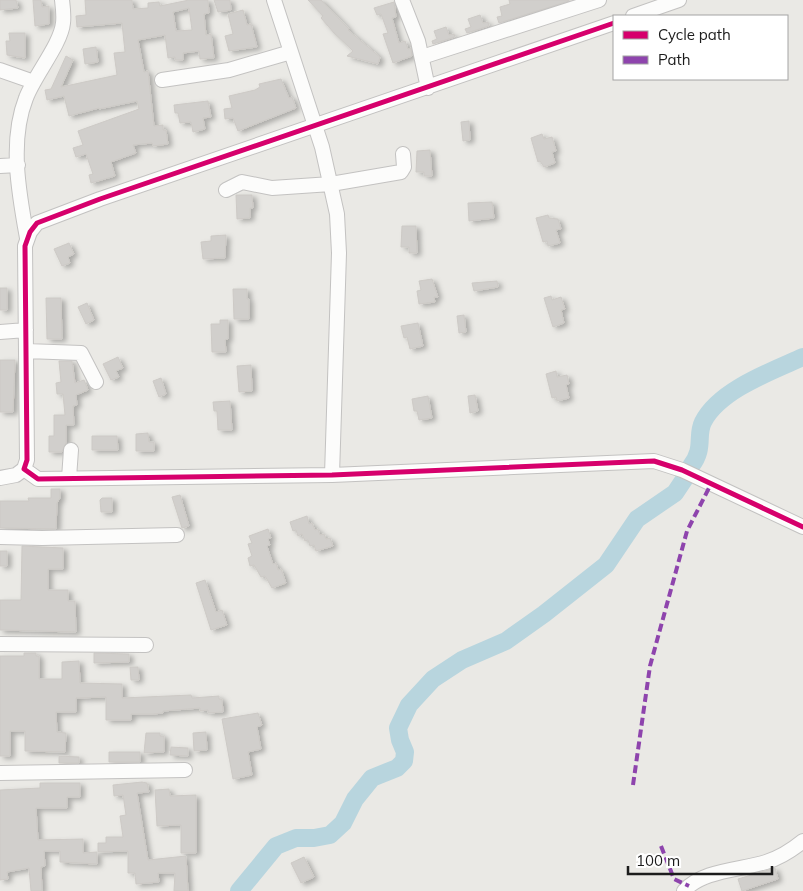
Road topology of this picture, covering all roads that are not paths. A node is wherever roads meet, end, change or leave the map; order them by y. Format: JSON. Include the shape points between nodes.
{"nodes":[{"id":1,"x":62,"y":0,"type":"edge"},
{"id":2,"x":274,"y":0,"type":"edge"},
{"id":3,"x":402,"y":0,"type":"edge"},
{"id":4,"x":599,"y":0,"type":"edge"},
{"id":5,"x":679,"y":0,"type":"edge"},
{"id":6,"x":635,"y":15,"type":"edge"},
{"id":7,"x":613,"y":23,"type":"edge"},
{"id":8,"x":291,"y":52,"type":"junction"},
{"id":9,"x":422,"y":57,"type":"junction"},
{"id":10,"x":0,"y":70,"type":"edge"},
{"id":11,"x":162,"y":80,"type":"dead end"},
{"id":12,"x":34,"y":82,"type":"junction"},
{"id":13,"x":428,"y":88,"type":"junction"},
{"id":14,"x":315,"y":127,"type":"junction"},
{"id":15,"x":403,"y":154,"type":"dead end"},
{"id":16,"x":0,"y":166,"type":"edge"},
{"id":17,"x":18,"y":166,"type":"junction"},
{"id":18,"x":331,"y":184,"type":"junction"},
{"id":19,"x":226,"y":190,"type":"dead end"},
{"id":20,"x":27,"y":238,"type":"junction"},
{"id":21,"x":26,"y":330,"type":"junction"},
{"id":22,"x":0,"y":332,"type":"edge"},
{"id":23,"x":26,"y":350,"type":"junction"},
{"id":24,"x":96,"y":382,"type":"dead end"},
{"id":25,"x":71,"y":450,"type":"dead end"},
{"id":26,"x":24,"y":468,"type":"junction"},
{"id":27,"x":332,"y":475,"type":"junction"},
{"id":28,"x":0,"y":478,"type":"edge"},
{"id":29,"x":68,"y":478,"type":"junction"},
{"id":30,"x":803,"y":527,"type":"edge"},
{"id":31,"x":177,"y":535,"type":"dead end"},
{"id":32,"x":0,"y":537,"type":"edge"},
{"id":33,"x":0,"y":644,"type":"edge"},
{"id":34,"x":146,"y":645,"type":"dead end"},
{"id":35,"x":185,"y":770,"type":"dead end"},
{"id":36,"x":0,"y":773,"type":"edge"},
{"id":37,"x":803,"y":841,"type":"edge"},
{"id":38,"x":684,"y":891,"type":"edge"}],
"edges":[{"from":1,"to":12,"type":"street","via":[[61,33]]},
{"from":2,"to":8,"type":"street"},
{"from":3,"to":9,"type":"street"},
{"from":4,"to":9,"type":"street"},
{"from":5,"to":6,"type":"street"},
{"from":7,"to":13,"type":"street"},
{"from":8,"to":11,"type":"street","via":[[229,70]]},
{"from":8,"to":14,"type":"street"},
{"from":9,"to":13,"type":"street"},
{"from":10,"to":12,"type":"street"},
{"from":12,"to":17,"type":"street","via":[[20,115]]},
{"from":13,"to":14,"type":"street"},
{"from":14,"to":18,"type":"street"},
{"from":14,"to":20,"type":"street","via":[[45,219],[33,227]]},
{"from":15,"to":18,"type":"street","via":[[401,172]]},
{"from":16,"to":17,"type":"street"},
{"from":17,"to":20,"type":"street"},
{"from":18,"to":19,"type":"street","via":[[272,188],[242,182]]},
{"from":18,"to":27,"type":"street","via":[[337,214],[339,253]]},
{"from":20,"to":21,"type":"street"},
{"from":21,"to":22,"type":"street"},
{"from":21,"to":23,"type":"street"},
{"from":23,"to":24,"type":"street","via":[[81,352]]},
{"from":23,"to":26,"type":"street","via":[[27,460]]},
{"from":25,"to":29,"type":"street"},
{"from":26,"to":28,"type":"street","via":[[16,475]]},
{"from":26,"to":29,"type":"street","via":[[38,479]]},
{"from":27,"to":29,"type":"street"},
{"from":27,"to":30,"type":"street","via":[[654,461],[682,470]]},
{"from":31,"to":32,"type":"street"},
{"from":33,"to":34,"type":"street"},
{"from":35,"to":36,"type":"street"},
{"from":37,"to":38,"type":"street","via":[[768,861],[698,880]]}]}
